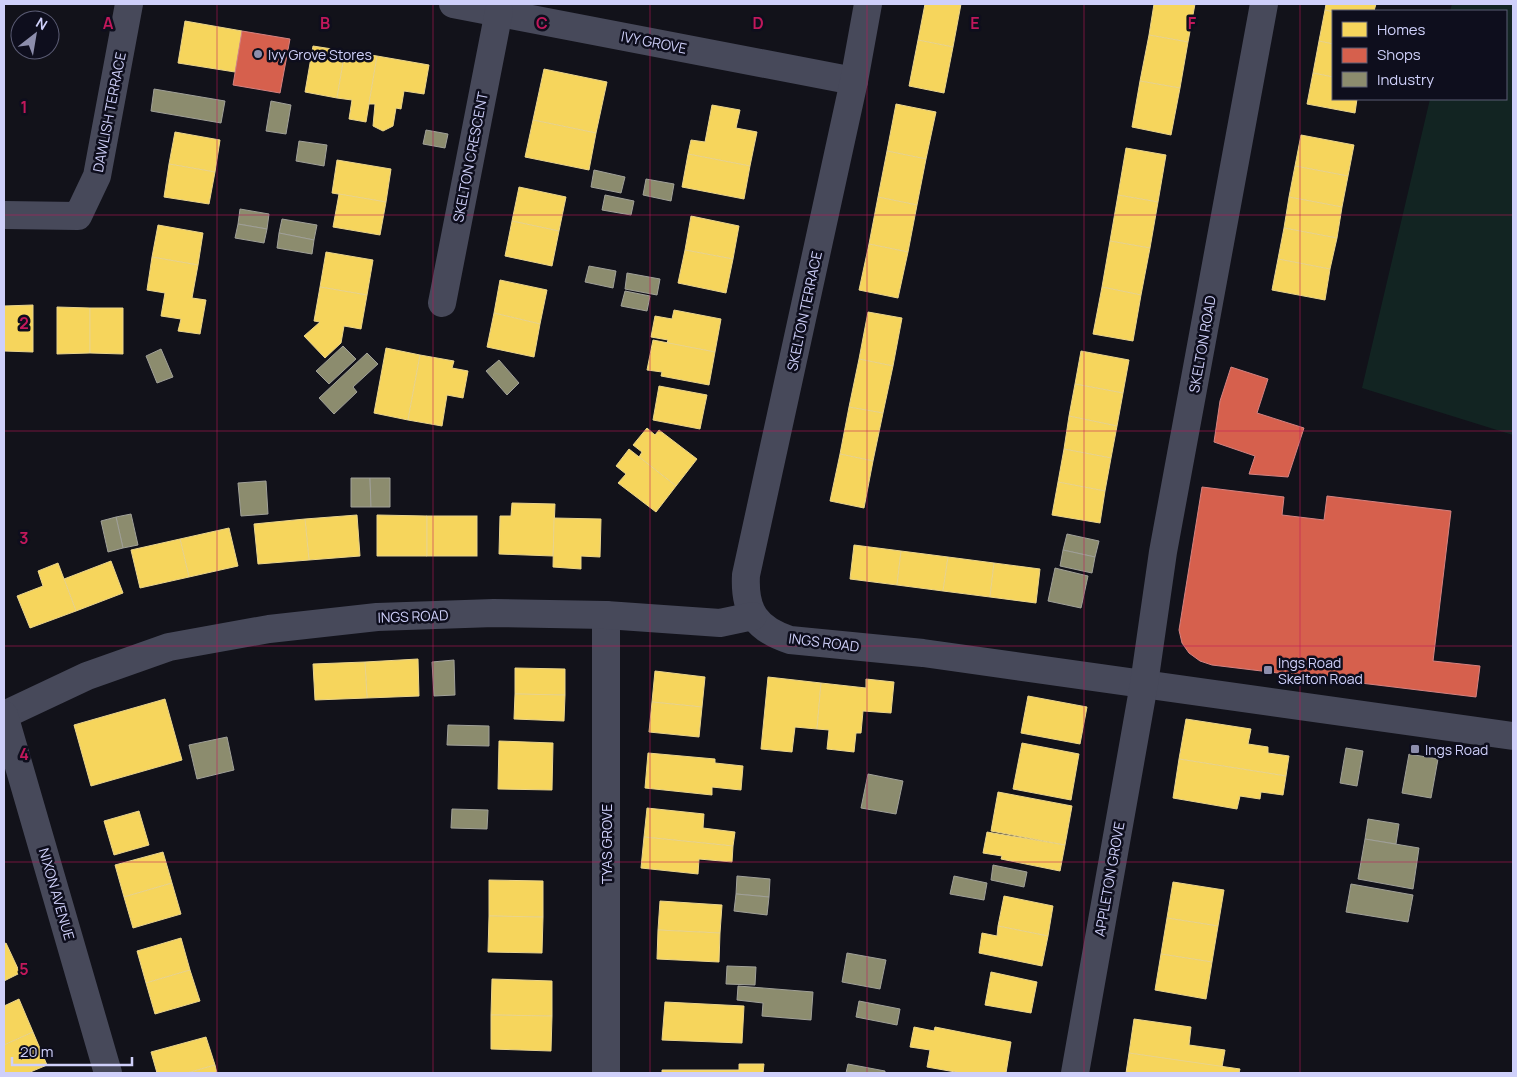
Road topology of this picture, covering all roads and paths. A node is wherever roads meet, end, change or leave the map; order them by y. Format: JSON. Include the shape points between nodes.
{"nodes":[{"id":1,"x":129,"y":4,"type":"edge"},
{"id":2,"x":453,"y":4,"type":"edge"},
{"id":3,"x":868,"y":4,"type":"edge"},
{"id":4,"x":1264,"y":4,"type":"edge"},
{"id":5,"x":498,"y":11,"type":"junction"},
{"id":6,"x":854,"y":81,"type":"junction"},
{"id":7,"x":4,"y":215,"type":"edge"},
{"id":8,"x":442,"y":303,"type":"dead end"},
{"id":9,"x":606,"y":615,"type":"junction"},
{"id":10,"x":753,"y":616,"type":"junction"},
{"id":11,"x":1144,"y":684,"type":"junction"},
{"id":12,"x":4,"y":715,"type":"edge"},
{"id":13,"x":1513,"y":736,"type":"edge"},
{"id":14,"x":108,"y":1073,"type":"edge"},
{"id":15,"x":606,"y":1073,"type":"edge"},
{"id":16,"x":1075,"y":1073,"type":"edge"}],
"edges":[{"from":1,"to":7,"type":"street","name":"DAWLISH TERRACE","via":[[97,176],[78,216]]},
{"from":2,"to":5,"type":"street","name":"IVY GROVE"},
{"from":3,"to":6,"type":"street","name":"SKELTON TERRACE"},
{"from":4,"to":11,"type":"street","name":"SKELTON ROAD","via":[[1163,552]]},
{"from":5,"to":6,"type":"street","name":"IVY GROVE"},
{"from":5,"to":8,"type":"street","name":"SKELTON CRESCENT"},
{"from":6,"to":10,"type":"street","name":"SKELTON TERRACE","via":[[746,575],[745,592]]},
{"from":9,"to":10,"type":"street","name":"INGS ROAD","via":[[720,623]]},
{"from":9,"to":12,"type":"street","name":"INGS ROAD","via":[[494,612],[377,617],[269,629],[169,647],[87,676]]},
{"from":9,"to":15,"type":"street","name":"TYAS GROVE"},
{"from":10,"to":11,"type":"street","name":"INGS ROAD","via":[[774,634],[790,640],[922,653]]},
{"from":11,"to":13,"type":"street","name":"INGS ROAD"},
{"from":11,"to":16,"type":"street","name":"APPLETON GROVE"},
{"from":12,"to":14,"type":"street","name":"NIXON AVENUE"}]}
